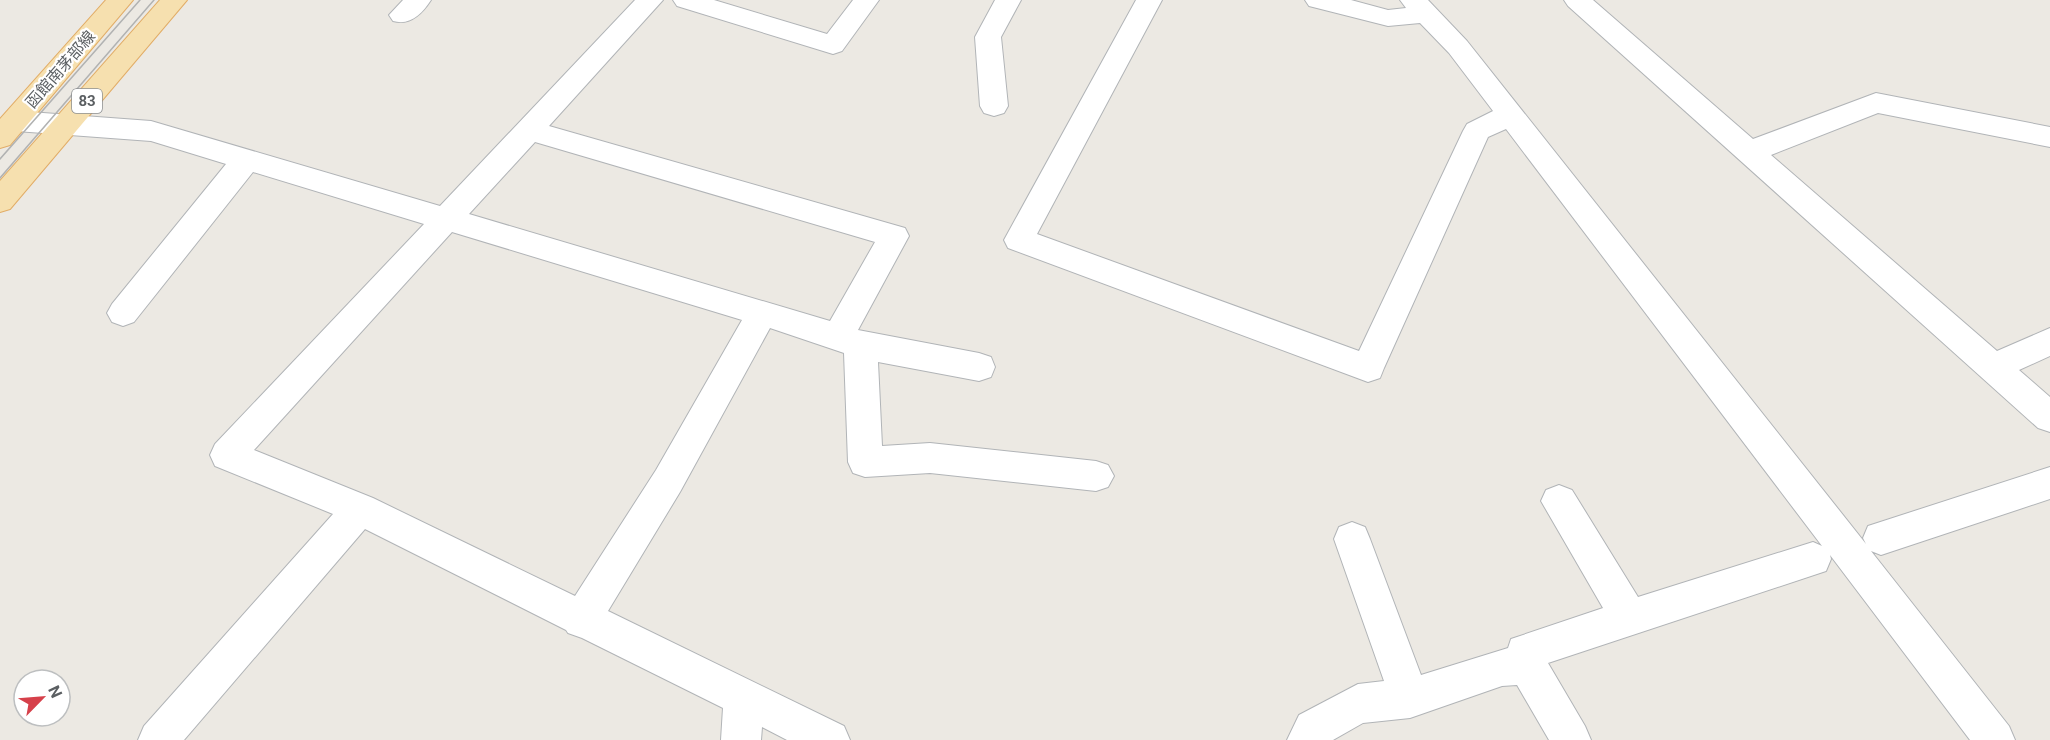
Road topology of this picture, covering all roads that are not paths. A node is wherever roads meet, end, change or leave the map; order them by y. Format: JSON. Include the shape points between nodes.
{"nodes":[{"id":1,"x":120,"y":0,"type":"edge"},
{"id":2,"x":174,"y":0,"type":"edge"},
{"id":3,"x":650,"y":0,"type":"edge"},
{"id":4,"x":686,"y":0,"type":"edge"},
{"id":5,"x":866,"y":0,"type":"edge"},
{"id":6,"x":1008,"y":0,"type":"edge"},
{"id":7,"x":1149,"y":0,"type":"edge"},
{"id":8,"x":1318,"y":0,"type":"edge"},
{"id":9,"x":1577,"y":0,"type":"edge"},
{"id":10,"x":1420,"y":7,"type":"edge"},
{"id":11,"x":994,"y":106,"type":"dead end"},
{"id":12,"x":1509,"y":114,"type":"junction"},
{"id":13,"x":66,"y":126,"type":"junction"},
{"id":14,"x":8,"y":129,"type":"edge"},
{"id":15,"x":528,"y":130,"type":"junction"},
{"id":16,"x":2050,"y":137,"type":"edge"},
{"id":17,"x":1749,"y":152,"type":"junction"},
{"id":18,"x":246,"y":160,"type":"junction"},
{"id":19,"x":0,"y":201,"type":"edge"},
{"id":20,"x":445,"y":220,"type":"junction"},
{"id":21,"x":123,"y":313,"type":"dead end"},
{"id":22,"x":762,"y":313,"type":"junction"},
{"id":23,"x":849,"y":341,"type":"junction"},
{"id":24,"x":2050,"y":341,"type":"edge"},
{"id":25,"x":979,"y":367,"type":"dead end"},
{"id":26,"x":1994,"y":367,"type":"junction"},
{"id":27,"x":2050,"y":418,"type":"edge"},
{"id":28,"x":1096,"y":476,"type":"dead end"},
{"id":29,"x":2050,"y":483,"type":"edge"},
{"id":30,"x":1559,"y":501,"type":"dead end"},
{"id":31,"x":360,"y":509,"type":"junction"},
{"id":32,"x":1881,"y":538,"type":"dead end"},
{"id":33,"x":1352,"y":539,"type":"dead end"},
{"id":34,"x":1813,"y":559,"type":"dead end"},
{"id":35,"x":1630,"y":618,"type":"junction"},
{"id":36,"x":581,"y":620,"type":"junction"},
{"id":37,"x":1527,"y":665,"type":"junction"},
{"id":38,"x":744,"y":697,"type":"junction"},
{"id":39,"x":1410,"y":698,"type":"junction"},
{"id":40,"x":158,"y":740,"type":"edge"},
{"id":41,"x":741,"y":740,"type":"edge"},
{"id":42,"x":830,"y":740,"type":"edge"},
{"id":43,"x":1307,"y":740,"type":"edge"},
{"id":44,"x":1571,"y":740,"type":"edge"},
{"id":45,"x":1995,"y":740,"type":"edge"}],
"edges":[{"from":1,"to":14,"type":"main road","name":"函館南茅部線","number":"83"},
{"from":2,"to":13,"type":"main road","number":"83"},
{"from":3,"to":15,"type":"street"},
{"from":4,"to":5,"type":"street","via":[[833,45]]},
{"from":6,"to":11,"type":"street","via":[[988,37]]},
{"from":7,"to":12,"type":"street","via":[[1019,240],[1368,368],[1477,131]]},
{"from":8,"to":10,"type":"street","via":[[1388,18]]},
{"from":9,"to":17,"type":"street"},
{"from":10,"to":12,"type":"street","via":[[1458,47]]},
{"from":12,"to":45,"type":"street"},
{"from":13,"to":14,"type":"street"},
{"from":13,"to":18,"type":"street","via":[[151,131]]},
{"from":13,"to":19,"type":"main road","number":"83"},
{"from":15,"to":20,"type":"street"},
{"from":15,"to":23,"type":"street","via":[[894,236]]},
{"from":16,"to":17,"type":"street","via":[[1876,103]]},
{"from":17,"to":26,"type":"street"},
{"from":18,"to":20,"type":"street"},
{"from":18,"to":21,"type":"street"},
{"from":20,"to":22,"type":"street"},
{"from":20,"to":31,"type":"street","via":[[227,454]]},
{"from":22,"to":23,"type":"street"},
{"from":22,"to":36,"type":"street","via":[[668,481]]},
{"from":23,"to":25,"type":"street"},
{"from":23,"to":28,"type":"street","via":[[864,393],[865,462],[930,458]]},
{"from":24,"to":26,"type":"street"},
{"from":26,"to":27,"type":"street"},
{"from":29,"to":32,"type":"street"},
{"from":30,"to":35,"type":"street"},
{"from":31,"to":36,"type":"street"},
{"from":31,"to":40,"type":"street"},
{"from":33,"to":39,"type":"street"},
{"from":34,"to":35,"type":"street"},
{"from":35,"to":37,"type":"street","via":[[1525,652]]},
{"from":36,"to":38,"type":"street"},
{"from":37,"to":39,"type":"street","via":[[1502,667]]},
{"from":37,"to":44,"type":"street"},
{"from":38,"to":41,"type":"street"},
{"from":38,"to":42,"type":"street"},
{"from":39,"to":43,"type":"street","via":[[1358,704],[1313,729]]}]}
